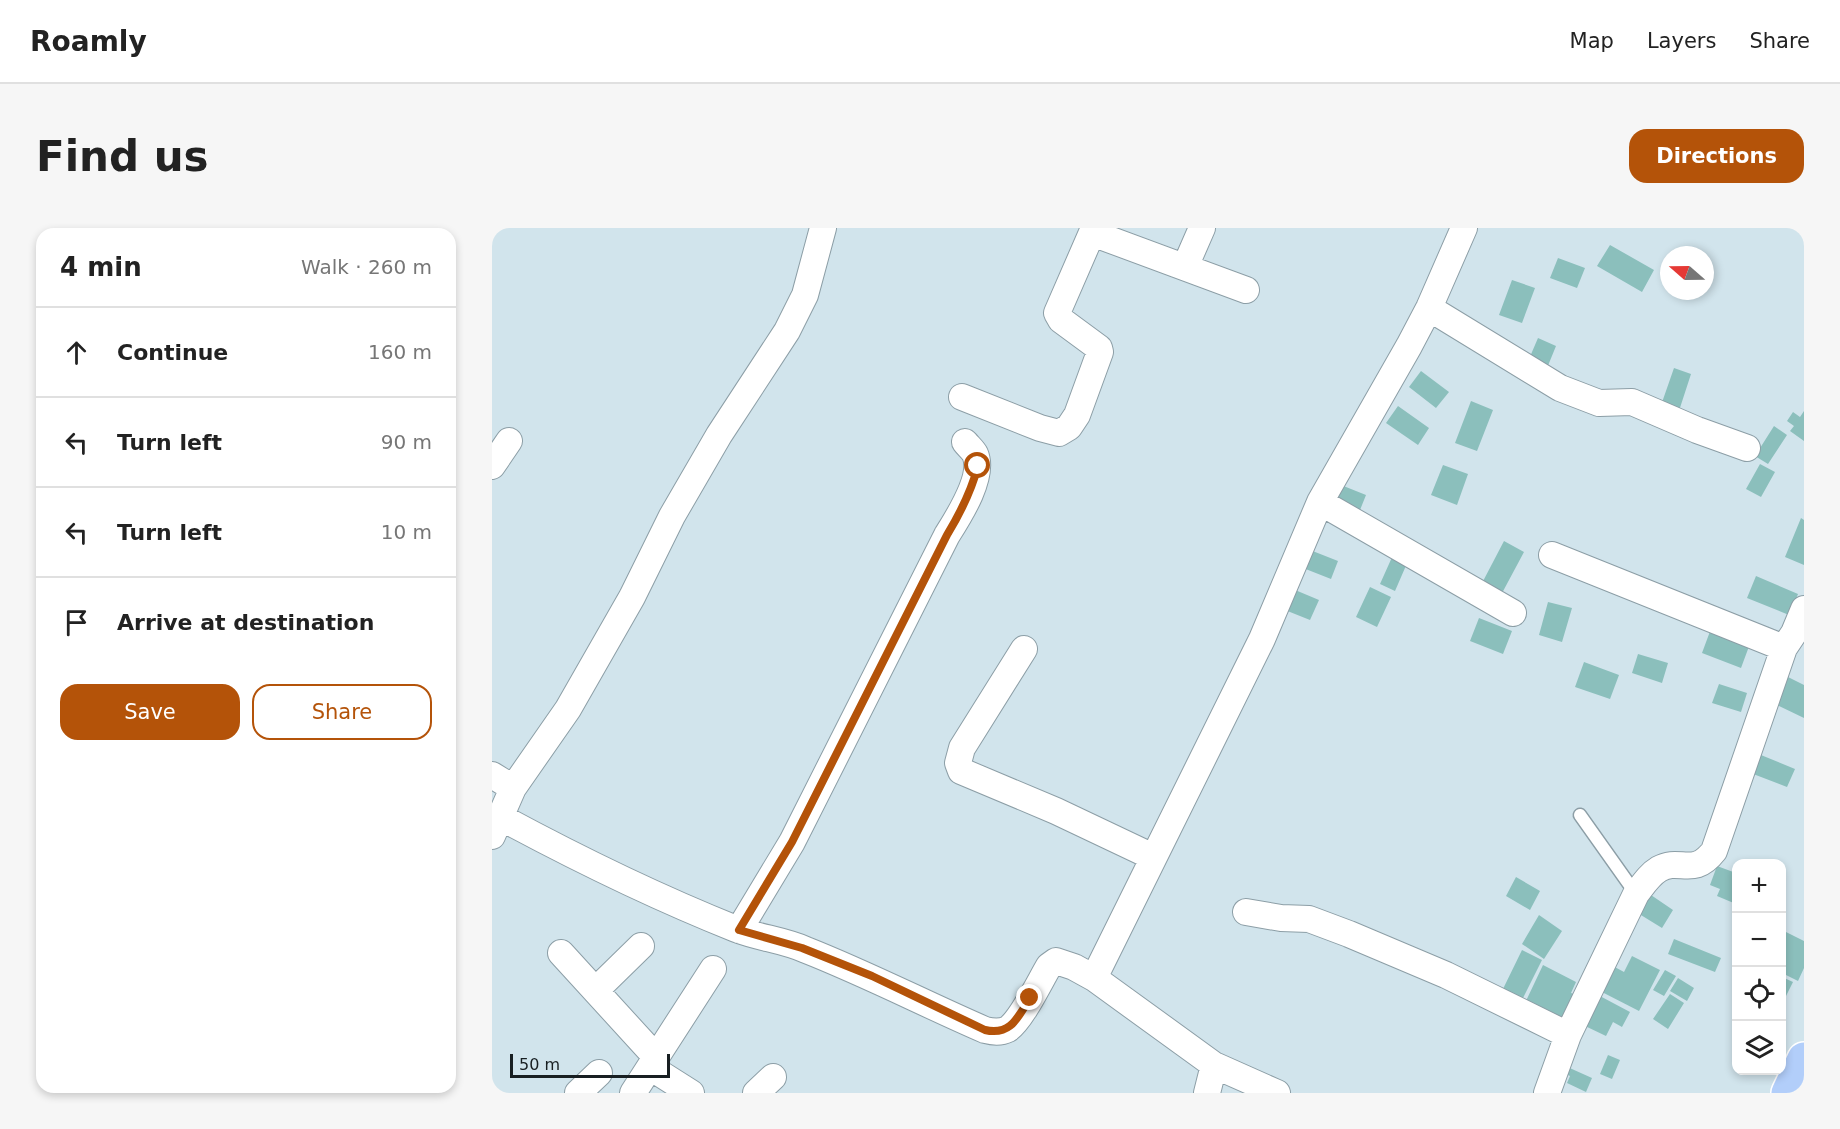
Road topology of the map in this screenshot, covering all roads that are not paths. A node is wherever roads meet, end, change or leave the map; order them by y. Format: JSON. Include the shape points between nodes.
{"nodes":[{"id":1,"x":824,"y":228,"type":"edge"},
{"id":2,"x":1202,"y":228,"type":"edge"},
{"id":3,"x":1464,"y":228,"type":"edge"},
{"id":4,"x":1093,"y":231,"type":"edge"},
{"id":5,"x":1185,"y":267,"type":"junction"},
{"id":6,"x":1246,"y":291,"type":"dead end"},
{"id":7,"x":1430,"y":308,"type":"junction"},
{"id":8,"x":962,"y":397,"type":"dead end"},
{"id":9,"x":509,"y":441,"type":"dead end"},
{"id":10,"x":965,"y":442,"type":"dead end"},
{"id":11,"x":1747,"y":448,"type":"dead end"},
{"id":12,"x":492,"y":466,"type":"edge"},
{"id":13,"x":1320,"y":502,"type":"junction"},
{"id":14,"x":1552,"y":555,"type":"dead end"},
{"id":15,"x":1804,"y":609,"type":"edge"},
{"id":16,"x":1513,"y":613,"type":"dead end"},
{"id":17,"x":1794,"y":639,"type":"edge"},
{"id":18,"x":1024,"y":649,"type":"dead end"},
{"id":19,"x":503,"y":781,"type":"edge"},
{"id":20,"x":1580,"y":815,"type":"dead end"},
{"id":21,"x":497,"y":827,"type":"edge"},
{"id":22,"x":1153,"y":857,"type":"junction"},
{"id":23,"x":1636,"y":894,"type":"junction"},
{"id":24,"x":1246,"y":912,"type":"dead end"},
{"id":25,"x":739,"y":930,"type":"junction"},
{"id":26,"x":641,"y":946,"type":"dead end"},
{"id":27,"x":561,"y":953,"type":"dead end"},
{"id":28,"x":714,"y":969,"type":"dead end"},
{"id":29,"x":1094,"y":978,"type":"junction"},
{"id":30,"x":596,"y":990,"type":"junction"},
{"id":31,"x":1568,"y":1035,"type":"junction"},
{"id":32,"x":1804,"y":1059,"type":"edge"},
{"id":33,"x":1214,"y":1065,"type":"junction"},
{"id":34,"x":598,"y":1073,"type":"dead end"},
{"id":35,"x":645,"y":1073,"type":"edge"},
{"id":36,"x":578,"y":1093,"type":"edge"},
{"id":37,"x":691,"y":1093,"type":"edge"},
{"id":38,"x":1207,"y":1093,"type":"edge"},
{"id":39,"x":1277,"y":1093,"type":"edge"},
{"id":40,"x":1547,"y":1093,"type":"edge"},
{"id":41,"x":1788,"y":1093,"type":"edge"}],
"edges":[{"from":1,"to":19,"type":"street","via":[[805,295],[787,331],[718,435],[567,709]]},
{"from":2,"to":5,"type":"street"},
{"from":3,"to":7,"type":"street"},
{"from":4,"to":5,"type":"street"},
{"from":4,"to":8,"type":"street","via":[[1057,313],[1100,352],[1069,427],[1059,433],[1040,428]]},
{"from":5,"to":6,"type":"street"},
{"from":7,"to":11,"type":"street","via":[[1560,388],[1599,403],[1632,402]]},
{"from":7,"to":13,"type":"street"},
{"from":9,"to":12,"type":"street"},
{"from":10,"to":25,"type":"street","via":[[975,453],[978,466],[964,508],[792,842]]},
{"from":13,"to":16,"type":"street"},
{"from":13,"to":22,"type":"street","via":[[1262,639]]},
{"from":14,"to":17,"type":"street"},
{"from":15,"to":17,"type":"street"},
{"from":17,"to":23,"type":"street","via":[[1714,851],[1700,865],[1660,868]]},
{"from":18,"to":22,"type":"street","via":[[962,748],[958,763],[961,771]]},
{"from":19,"to":21,"type":"street"},
{"from":20,"to":23,"type":"lane"},
{"from":21,"to":25,"type":"street"},
{"from":22,"to":29,"type":"street"},
{"from":23,"to":31,"type":"street"},
{"from":24,"to":31,"type":"street","via":[[1309,919],[1349,934],[1446,975]]},
{"from":25,"to":29,"type":"street","via":[[802,948],[872,976],[996,1033],[1007,1029],[1018,1017],[1053,962],[1065,963]]},
{"from":26,"to":30,"type":"street"},
{"from":27,"to":30,"type":"street"},
{"from":28,"to":35,"type":"street"},
{"from":29,"to":33,"type":"street"},
{"from":30,"to":35,"type":"street"},
{"from":31,"to":40,"type":"street"},
{"from":32,"to":41,"type":"highway"},
{"from":33,"to":38,"type":"street"},
{"from":33,"to":39,"type":"street"},
{"from":34,"to":36,"type":"street"},
{"from":35,"to":37,"type":"street"}]}
